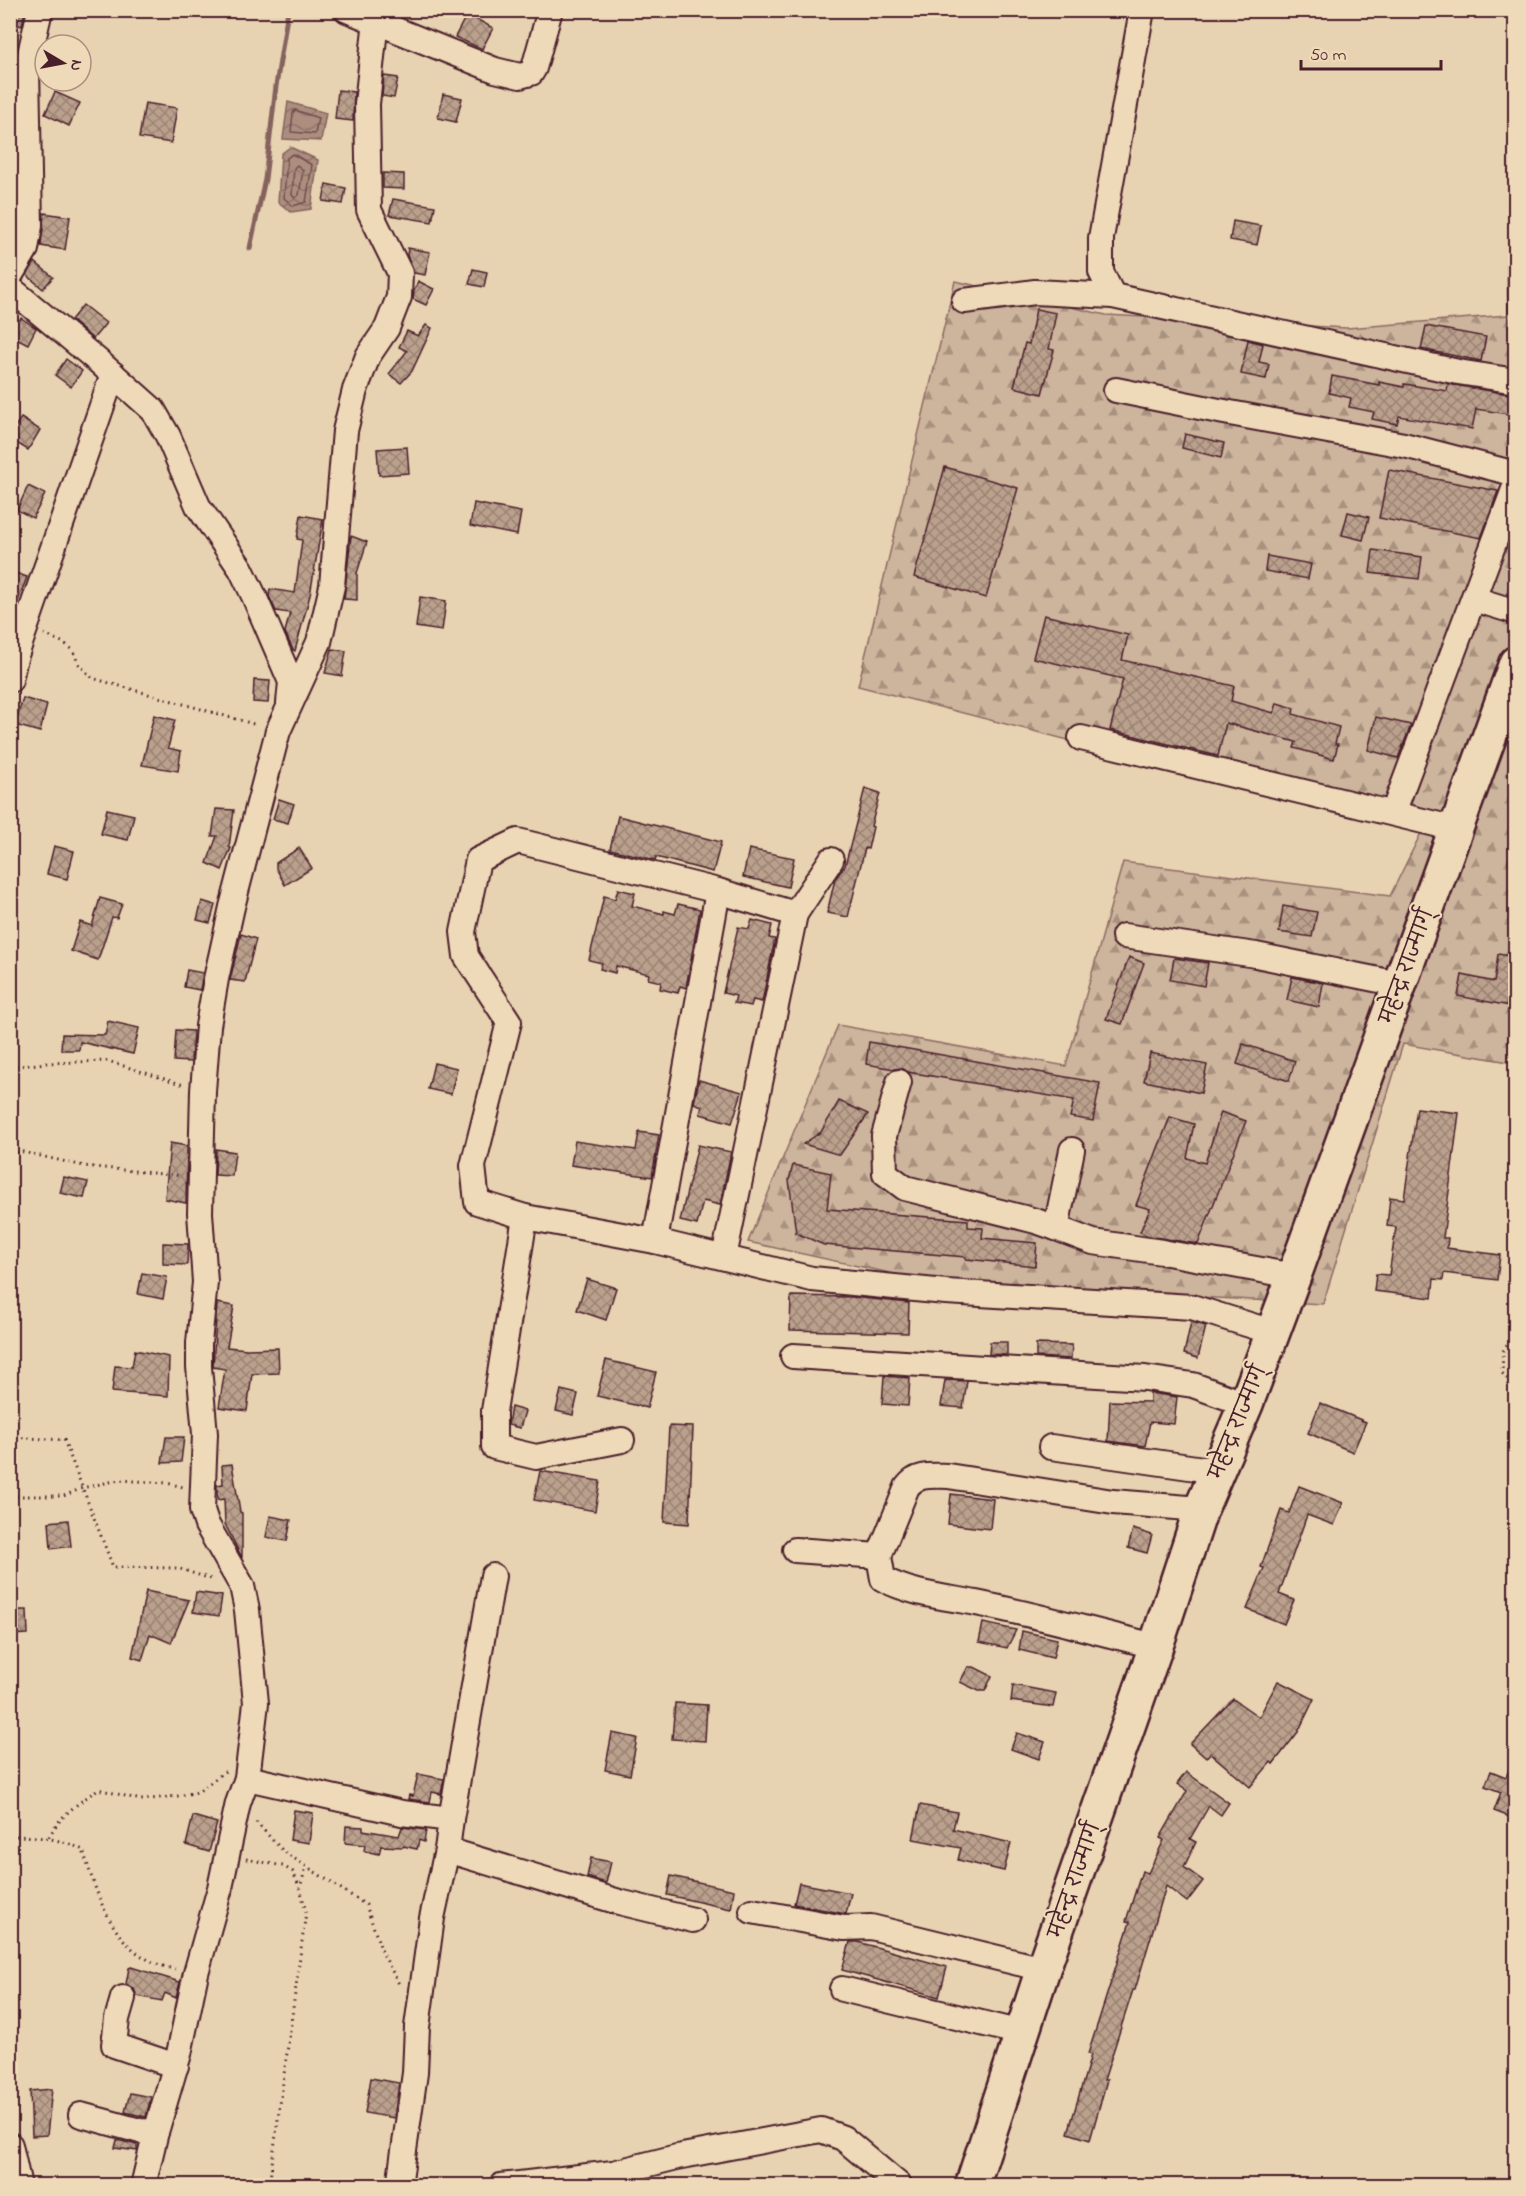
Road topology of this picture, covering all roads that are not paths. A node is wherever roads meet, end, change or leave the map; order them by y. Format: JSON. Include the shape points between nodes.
{"nodes":[{"id":1,"x":40,"y":10,"type":"edge"},
{"id":2,"x":347,"y":10,"type":"edge"},
{"id":3,"x":550,"y":10,"type":"edge"},
{"id":4,"x":1142,"y":10,"type":"edge"},
{"id":5,"x":376,"y":15,"type":"edge"},
{"id":6,"x":10,"y":276,"type":"edge"},
{"id":7,"x":10,"y":288,"type":"edge"},
{"id":8,"x":1113,"y":296,"type":"junction"},
{"id":9,"x":964,"y":301,"type":"dead end"},
{"id":10,"x":113,"y":375,"type":"junction"},
{"id":11,"x":1515,"y":381,"type":"edge"},
{"id":12,"x":1116,"y":390,"type":"dead end"},
{"id":13,"x":1515,"y":474,"type":"edge"},
{"id":14,"x":1515,"y":484,"type":"edge"},
{"id":15,"x":1474,"y":599,"type":"junction"},
{"id":16,"x":1515,"y":612,"type":"edge"},
{"id":17,"x":1515,"y":663,"type":"edge"},
{"id":18,"x":10,"y":680,"type":"edge"},
{"id":19,"x":288,"y":708,"type":"junction"},
{"id":20,"x":1082,"y":738,"type":"dead end"},
{"id":21,"x":1393,"y":813,"type":"junction"},
{"id":22,"x":1456,"y":829,"type":"junction"},
{"id":23,"x":831,"y":860,"type":"dead end"},
{"id":24,"x":718,"y":891,"type":"junction"},
{"id":25,"x":795,"y":914,"type":"junction"},
{"id":26,"x":1124,"y":936,"type":"dead end"},
{"id":27,"x":1399,"y":984,"type":"junction"},
{"id":28,"x":899,"y":1082,"type":"dead end"},
{"id":29,"x":1072,"y":1150,"type":"dead end"},
{"id":30,"x":525,"y":1217,"type":"junction"},
{"id":31,"x":1056,"y":1228,"type":"junction"},
{"id":32,"x":655,"y":1241,"type":"junction"},
{"id":33,"x":724,"y":1257,"type":"junction"},
{"id":34,"x":1294,"y":1276,"type":"junction"},
{"id":35,"x":1272,"y":1332,"type":"junction"},
{"id":36,"x":793,"y":1356,"type":"dead end"},
{"id":37,"x":1246,"y":1404,"type":"junction"},
{"id":38,"x":622,"y":1440,"type":"dead end"},
{"id":39,"x":1051,"y":1447,"type":"dead end"},
{"id":40,"x":1217,"y":1471,"type":"junction"},
{"id":41,"x":1201,"y":1509,"type":"junction"},
{"id":42,"x":795,"y":1550,"type":"dead end"},
{"id":43,"x":879,"y":1556,"type":"junction"},
{"id":44,"x":493,"y":1576,"type":"dead end"},
{"id":45,"x":1156,"y":1646,"type":"junction"},
{"id":46,"x":247,"y":1778,"type":"junction"},
{"id":47,"x":451,"y":1819,"type":"junction"},
{"id":48,"x":447,"y":1850,"type":"junction"},
{"id":49,"x":752,"y":1911,"type":"dead end"},
{"id":50,"x":693,"y":1920,"type":"dead end"},
{"id":51,"x":1043,"y":1969,"type":"junction"},
{"id":52,"x":842,"y":1989,"type":"dead end"},
{"id":53,"x":123,"y":1998,"type":"dead end"},
{"id":54,"x":1022,"y":2033,"type":"junction"},
{"id":55,"x":176,"y":2066,"type":"junction"},
{"id":56,"x":81,"y":2115,"type":"dead end"},
{"id":57,"x":156,"y":2132,"type":"junction"},
{"id":58,"x":10,"y":2145,"type":"edge"},
{"id":59,"x":528,"y":2184,"type":"edge"},
{"id":60,"x":19,"y":2186,"type":"edge"},
{"id":61,"x":143,"y":2186,"type":"edge"},
{"id":62,"x":399,"y":2186,"type":"edge"},
{"id":63,"x":501,"y":2186,"type":"edge"},
{"id":64,"x":900,"y":2186,"type":"edge"},
{"id":65,"x":972,"y":2186,"type":"edge"}],
"edges":[{"from":1,"to":6,"type":"street","via":[[27,68],[30,226],[26,249]]},
{"from":2,"to":5,"type":"street"},
{"from":3,"to":5,"type":"street","via":[[534,68],[520,76],[456,55]]},
{"from":4,"to":8,"type":"street","via":[[1101,238],[1101,272]]},
{"from":5,"to":19,"type":"street","via":[[367,104],[369,210],[400,273],[399,297],[355,390],[345,431],[332,586],[319,642]]},
{"from":7,"to":10,"type":"street"},
{"from":8,"to":9,"type":"street","via":[[1035,292]]},
{"from":8,"to":11,"type":"street"},
{"from":10,"to":18,"type":"street"},
{"from":10,"to":19,"type":"street","via":[[153,410],[198,506],[241,569],[291,682]]},
{"from":12,"to":13,"type":"street","via":[[1404,445]]},
{"from":14,"to":15,"type":"street"},
{"from":15,"to":16,"type":"street"},
{"from":15,"to":21,"type":"street"},
{"from":17,"to":22,"type":"highway","name":"महेन्द्र राज्मार्ग्"},
{"from":19,"to":46,"type":"street","via":[[278,731],[216,979],[203,1091],[200,1213],[205,1282],[199,1367],[206,1434],[202,1510],[243,1586],[246,1602],[256,1703]]},
{"from":20,"to":21,"type":"street"},
{"from":21,"to":22,"type":"street"},
{"from":22,"to":27,"type":"highway","name":"महेन्द्र राज्मार्ग्"},
{"from":23,"to":25,"type":"street"},
{"from":24,"to":25,"type":"street"},
{"from":24,"to":30,"type":"street","via":[[518,841],[478,860],[463,932],[466,956],[510,1022],[473,1167],[477,1202]]},
{"from":24,"to":32,"type":"street"},
{"from":25,"to":33,"type":"street"},
{"from":26,"to":27,"type":"street","via":[[1257,955]]},
{"from":27,"to":34,"type":"highway","name":"महेन्द्र राज्मार्ग्"},
{"from":28,"to":31,"type":"street","via":[[884,1136],[885,1173],[904,1188]]},
{"from":29,"to":31,"type":"street"},
{"from":30,"to":32,"type":"street"},
{"from":30,"to":38,"type":"street","via":[[494,1411],[494,1447],[536,1457]]},
{"from":31,"to":34,"type":"street","via":[[1093,1242]]},
{"from":32,"to":33,"type":"street"},
{"from":33,"to":35,"type":"street","via":[[812,1279],[946,1292],[1192,1307]]},
{"from":34,"to":35,"type":"highway","name":"महेन्द्र राज्मार्ग्"},
{"from":35,"to":37,"type":"highway","name":"महेन्द्र राज्मार्ग्"},
{"from":36,"to":37,"type":"street","via":[[1145,1378],[1193,1385]]},
{"from":37,"to":40,"type":"highway","name":"महेन्द्र राज्मार्ग्"},
{"from":39,"to":40,"type":"street"},
{"from":40,"to":41,"type":"highway","name":"महेन्द्र राज्मार्ग्"},
{"from":41,"to":43,"type":"street","via":[[1113,1502],[948,1476],[924,1476],[907,1487]]},
{"from":41,"to":45,"type":"highway","name":"महेन्द्र राज्मार्ग्"},
{"from":42,"to":43,"type":"street"},
{"from":43,"to":45,"type":"street","via":[[883,1579],[893,1584]]},
{"from":44,"to":47,"type":"street"},
{"from":45,"to":51,"type":"highway","name":"महेन्द्र राज्मार्ग्"},
{"from":46,"to":47,"type":"street","via":[[402,1813]]},
{"from":46,"to":55,"type":"street"},
{"from":47,"to":48,"type":"street"},
{"from":48,"to":50,"type":"street"},
{"from":48,"to":62,"type":"street","via":[[432,1918]]},
{"from":49,"to":51,"type":"street","via":[[844,1928],[871,1927]]},
{"from":51,"to":54,"type":"highway","name":"महेन्द्र राज्मार्ग्"},
{"from":52,"to":54,"type":"street"},
{"from":53,"to":55,"type":"street","via":[[114,2044]]},
{"from":54,"to":65,"type":"highway","name":"महेन्द्र राज्मार्ग्"},
{"from":55,"to":57,"type":"street"},
{"from":56,"to":57,"type":"street"},
{"from":57,"to":61,"type":"street"},
{"from":58,"to":60,"type":"street"},
{"from":59,"to":63,"type":"street"},
{"from":59,"to":64,"type":"street","via":[[613,2173],[821,2130],[843,2138]]}]}
